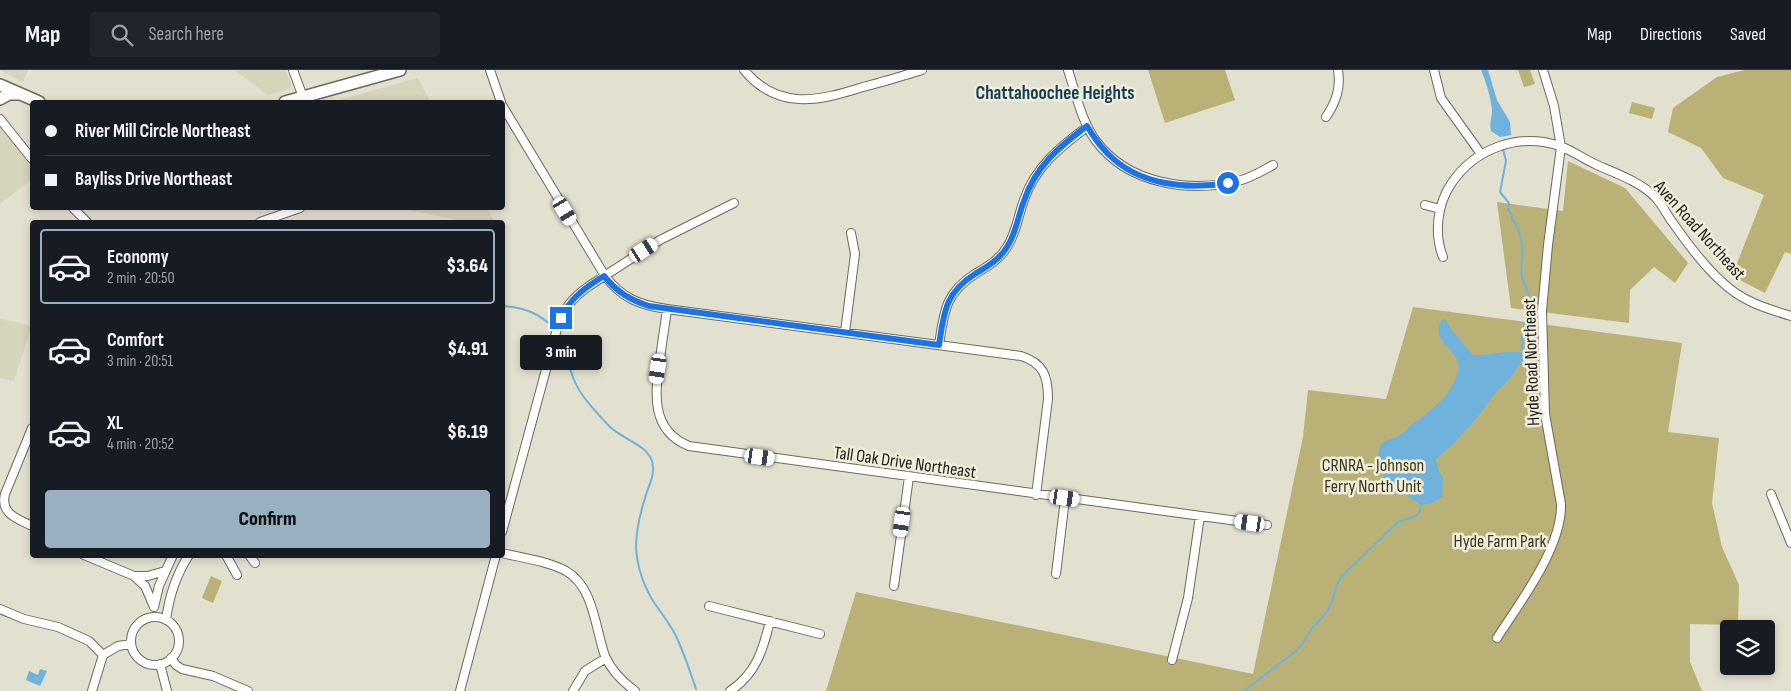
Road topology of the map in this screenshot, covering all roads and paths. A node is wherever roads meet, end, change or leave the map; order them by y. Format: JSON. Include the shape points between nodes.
{"nodes":[{"id":1,"x":294,"y":70,"type":"edge"},
{"id":2,"x":400,"y":70,"type":"edge"},
{"id":3,"x":490,"y":70,"type":"edge"},
{"id":4,"x":744,"y":70,"type":"edge"},
{"id":5,"x":922,"y":70,"type":"edge"},
{"id":6,"x":1068,"y":70,"type":"edge"},
{"id":7,"x":1338,"y":70,"type":"edge"},
{"id":8,"x":1434,"y":70,"type":"edge"},
{"id":9,"x":1543,"y":70,"type":"edge"},
{"id":10,"x":0,"y":85,"type":"edge"},
{"id":11,"x":19,"y":94,"type":"junction"},
{"id":12,"x":303,"y":98,"type":"junction"},
{"id":13,"x":0,"y":99,"type":"edge"},
{"id":14,"x":34,"y":100,"type":"edge"},
{"id":15,"x":294,"y":100,"type":"edge"},
{"id":16,"x":501,"y":100,"type":"edge"},
{"id":17,"x":505,"y":109,"type":"edge"},
{"id":18,"x":1326,"y":117,"type":"dead end"},
{"id":19,"x":0,"y":119,"type":"edge"},
{"id":20,"x":1087,"y":126,"type":"junction"},
{"id":21,"x":1561,"y":147,"type":"junction"},
{"id":22,"x":1481,"y":154,"type":"junction"},
{"id":23,"x":30,"y":156,"type":"edge"},
{"id":24,"x":1273,"y":165,"type":"dead end"},
{"id":25,"x":734,"y":203,"type":"dead end"},
{"id":26,"x":1424,"y":205,"type":"dead end"},
{"id":27,"x":1440,"y":209,"type":"junction"},
{"id":28,"x":75,"y":210,"type":"edge"},
{"id":29,"x":294,"y":210,"type":"edge"},
{"id":30,"x":85,"y":220,"type":"edge"},
{"id":31,"x":266,"y":220,"type":"edge"},
{"id":32,"x":851,"y":233,"type":"dead end"},
{"id":33,"x":1443,"y":257,"type":"dead end"},
{"id":34,"x":604,"y":276,"type":"junction"},
{"id":35,"x":667,"y":309,"type":"junction"},
{"id":36,"x":1791,"y":316,"type":"edge"},
{"id":37,"x":844,"y":332,"type":"junction"},
{"id":38,"x":939,"y":345,"type":"junction"},
{"id":39,"x":30,"y":433,"type":"edge"},
{"id":40,"x":909,"y":477,"type":"junction"},
{"id":41,"x":1771,"y":494,"type":"dead end"},
{"id":42,"x":1036,"y":495,"type":"junction"},
{"id":43,"x":1065,"y":498,"type":"junction"},
{"id":44,"x":1200,"y":516,"type":"junction"},
{"id":45,"x":505,"y":521,"type":"edge"},
{"id":46,"x":30,"y":525,"type":"edge"},
{"id":47,"x":1267,"y":525,"type":"dead end"},
{"id":48,"x":1791,"y":543,"type":"edge"},
{"id":49,"x":505,"y":554,"type":"edge"},
{"id":50,"x":91,"y":558,"type":"edge"},
{"id":51,"x":172,"y":558,"type":"edge"},
{"id":52,"x":186,"y":558,"type":"edge"},
{"id":53,"x":228,"y":558,"type":"edge"},
{"id":54,"x":251,"y":558,"type":"edge"},
{"id":55,"x":495,"y":558,"type":"edge"},
{"id":56,"x":255,"y":563,"type":"dead end"},
{"id":57,"x":165,"y":571,"type":"junction"},
{"id":58,"x":237,"y":574,"type":"dead end"},
{"id":59,"x":1056,"y":574,"type":"dead end"},
{"id":60,"x":134,"y":576,"type":"junction"},
{"id":61,"x":894,"y":586,"type":"dead end"},
{"id":62,"x":710,"y":606,"type":"dead end"},
{"id":63,"x":154,"y":607,"type":"junction"},
{"id":64,"x":0,"y":609,"type":"edge"},
{"id":65,"x":152,"y":617,"type":"junction"},
{"id":66,"x":166,"y":620,"type":"junction"},
{"id":67,"x":770,"y":621,"type":"junction"},
{"id":68,"x":820,"y":634,"type":"dead end"},
{"id":69,"x":1497,"y":638,"type":"dead end"},
{"id":70,"x":131,"y":644,"type":"junction"},
{"id":71,"x":103,"y":655,"type":"junction"},
{"id":72,"x":171,"y":658,"type":"junction"},
{"id":73,"x":606,"y":658,"type":"junction"},
{"id":74,"x":1172,"y":660,"type":"dead end"},
{"id":75,"x":160,"y":664,"type":"junction"},
{"id":76,"x":92,"y":691,"type":"edge"},
{"id":77,"x":167,"y":691,"type":"edge"},
{"id":78,"x":248,"y":691,"type":"edge"},
{"id":79,"x":460,"y":691,"type":"edge"},
{"id":80,"x":573,"y":691,"type":"edge"},
{"id":81,"x":635,"y":691,"type":"edge"},
{"id":82,"x":730,"y":691,"type":"edge"}],
"edges":[{"from":1,"to":12,"type":"street"},
{"from":2,"to":12,"type":"street"},
{"from":3,"to":16,"type":"street"},
{"from":4,"to":5,"type":"street","via":[[755,82],[774,93],[808,100],[835,96]]},
{"from":6,"to":20,"type":"street"},
{"from":7,"to":18,"type":"street","via":[[1339,88]]},
{"from":8,"to":22,"type":"street","via":[[1441,98]]},
{"from":9,"to":21,"type":"street","name":"Hyde Road Northeast","via":[[1554,106]]},
{"from":10,"to":11,"type":"street"},
{"from":11,"to":13,"type":"street","via":[[9,94]]},
{"from":11,"to":14,"type":"street"},
{"from":12,"to":15,"type":"street"},
{"from":17,"to":34,"type":"street"},
{"from":19,"to":23,"type":"street"},
{"from":20,"to":24,"type":"street","via":[[1107,154],[1118,163],[1155,180],[1184,185],[1214,185],[1256,175]]},
{"from":20,"to":38,"type":"street","via":[[1058,149],[1036,174],[1023,201],[1011,242],[1003,254],[965,281],[952,295],[946,308]]},
{"from":21,"to":22,"type":"street","name":"Aven Road Northeast","via":[[1520,142],[1504,144]]},
{"from":21,"to":36,"type":"street","name":"Aven Road Northeast","via":[[1646,190],[1721,282],[1753,304]]},
{"from":21,"to":69,"type":"street","name":"Hyde Road Northeast","via":[[1542,311],[1544,401],[1561,504],[1560,524],[1532,583]]},
{"from":22,"to":27,"type":"street","name":"Aven Road Northeast","via":[[1456,177]]},
{"from":25,"to":34,"type":"street","via":[[660,240]]},
{"from":26,"to":27,"type":"street"},
{"from":27,"to":33,"type":"street","via":[[1438,237]]},
{"from":28,"to":30,"type":"street"},
{"from":29,"to":31,"type":"street"},
{"from":32,"to":37,"type":"street","via":[[855,254]]},
{"from":34,"to":35,"type":"street","via":[[624,296]]},
{"from":34,"to":45,"type":"street","via":[[578,294],[565,308]]},
{"from":35,"to":37,"type":"street"},
{"from":35,"to":40,"type":"street","name":"Tall Oak Drive Northeast","via":[[655,396],[662,421],[681,443],[704,449]]},
{"from":37,"to":38,"type":"street"},
{"from":38,"to":42,"type":"street","via":[[1021,356],[1035,362],[1043,371],[1047,379],[1048,400]]},
{"from":39,"to":46,"type":"street","via":[[3,498],[5,511]]},
{"from":40,"to":42,"type":"street","name":"Tall Oak Drive Northeast"},
{"from":40,"to":61,"type":"street"},
{"from":41,"to":48,"type":"street"},
{"from":42,"to":43,"type":"street","name":"Tall Oak Drive Northeast"},
{"from":43,"to":44,"type":"street","name":"Tall Oak Drive Northeast"},
{"from":43,"to":59,"type":"street"},
{"from":44,"to":47,"type":"street","name":"Tall Oak Drive Northeast"},
{"from":44,"to":74,"type":"street","via":[[1188,598]]},
{"from":49,"to":73,"type":"street","via":[[555,566],[575,578],[587,595]]},
{"from":50,"to":60,"type":"street"},
{"from":51,"to":57,"type":"street"},
{"from":52,"to":66,"type":"street","via":[[170,596]]},
{"from":53,"to":58,"type":"street"},
{"from":54,"to":56,"type":"street"},
{"from":55,"to":79,"type":"street"},
{"from":57,"to":60,"type":"street"},
{"from":57,"to":63,"type":"street"},
{"from":60,"to":63,"type":"street","via":[[145,586]]},
{"from":62,"to":67,"type":"street"},
{"from":63,"to":65,"type":"street"},
{"from":64,"to":71,"type":"street","via":[[58,627],[89,641]]},
{"from":65,"to":66,"type":"street"},
{"from":65,"to":70,"type":"street","via":[[135,627]]},
{"from":66,"to":72,"type":"street","via":[[178,634],[177,650]]},
{"from":67,"to":68,"type":"street"},
{"from":67,"to":82,"type":"street","via":[[762,652],[751,673]]},
{"from":70,"to":71,"type":"street","via":[[118,646]]},
{"from":70,"to":75,"type":"street","via":[[139,659],[153,665]]},
{"from":71,"to":76,"type":"street"},
{"from":72,"to":75,"type":"street"},
{"from":72,"to":78,"type":"street","via":[[182,669],[213,676]]},
{"from":73,"to":80,"type":"street","via":[[585,671]]},
{"from":73,"to":81,"type":"street","via":[[621,679]]},
{"from":75,"to":77,"type":"street"}]}
